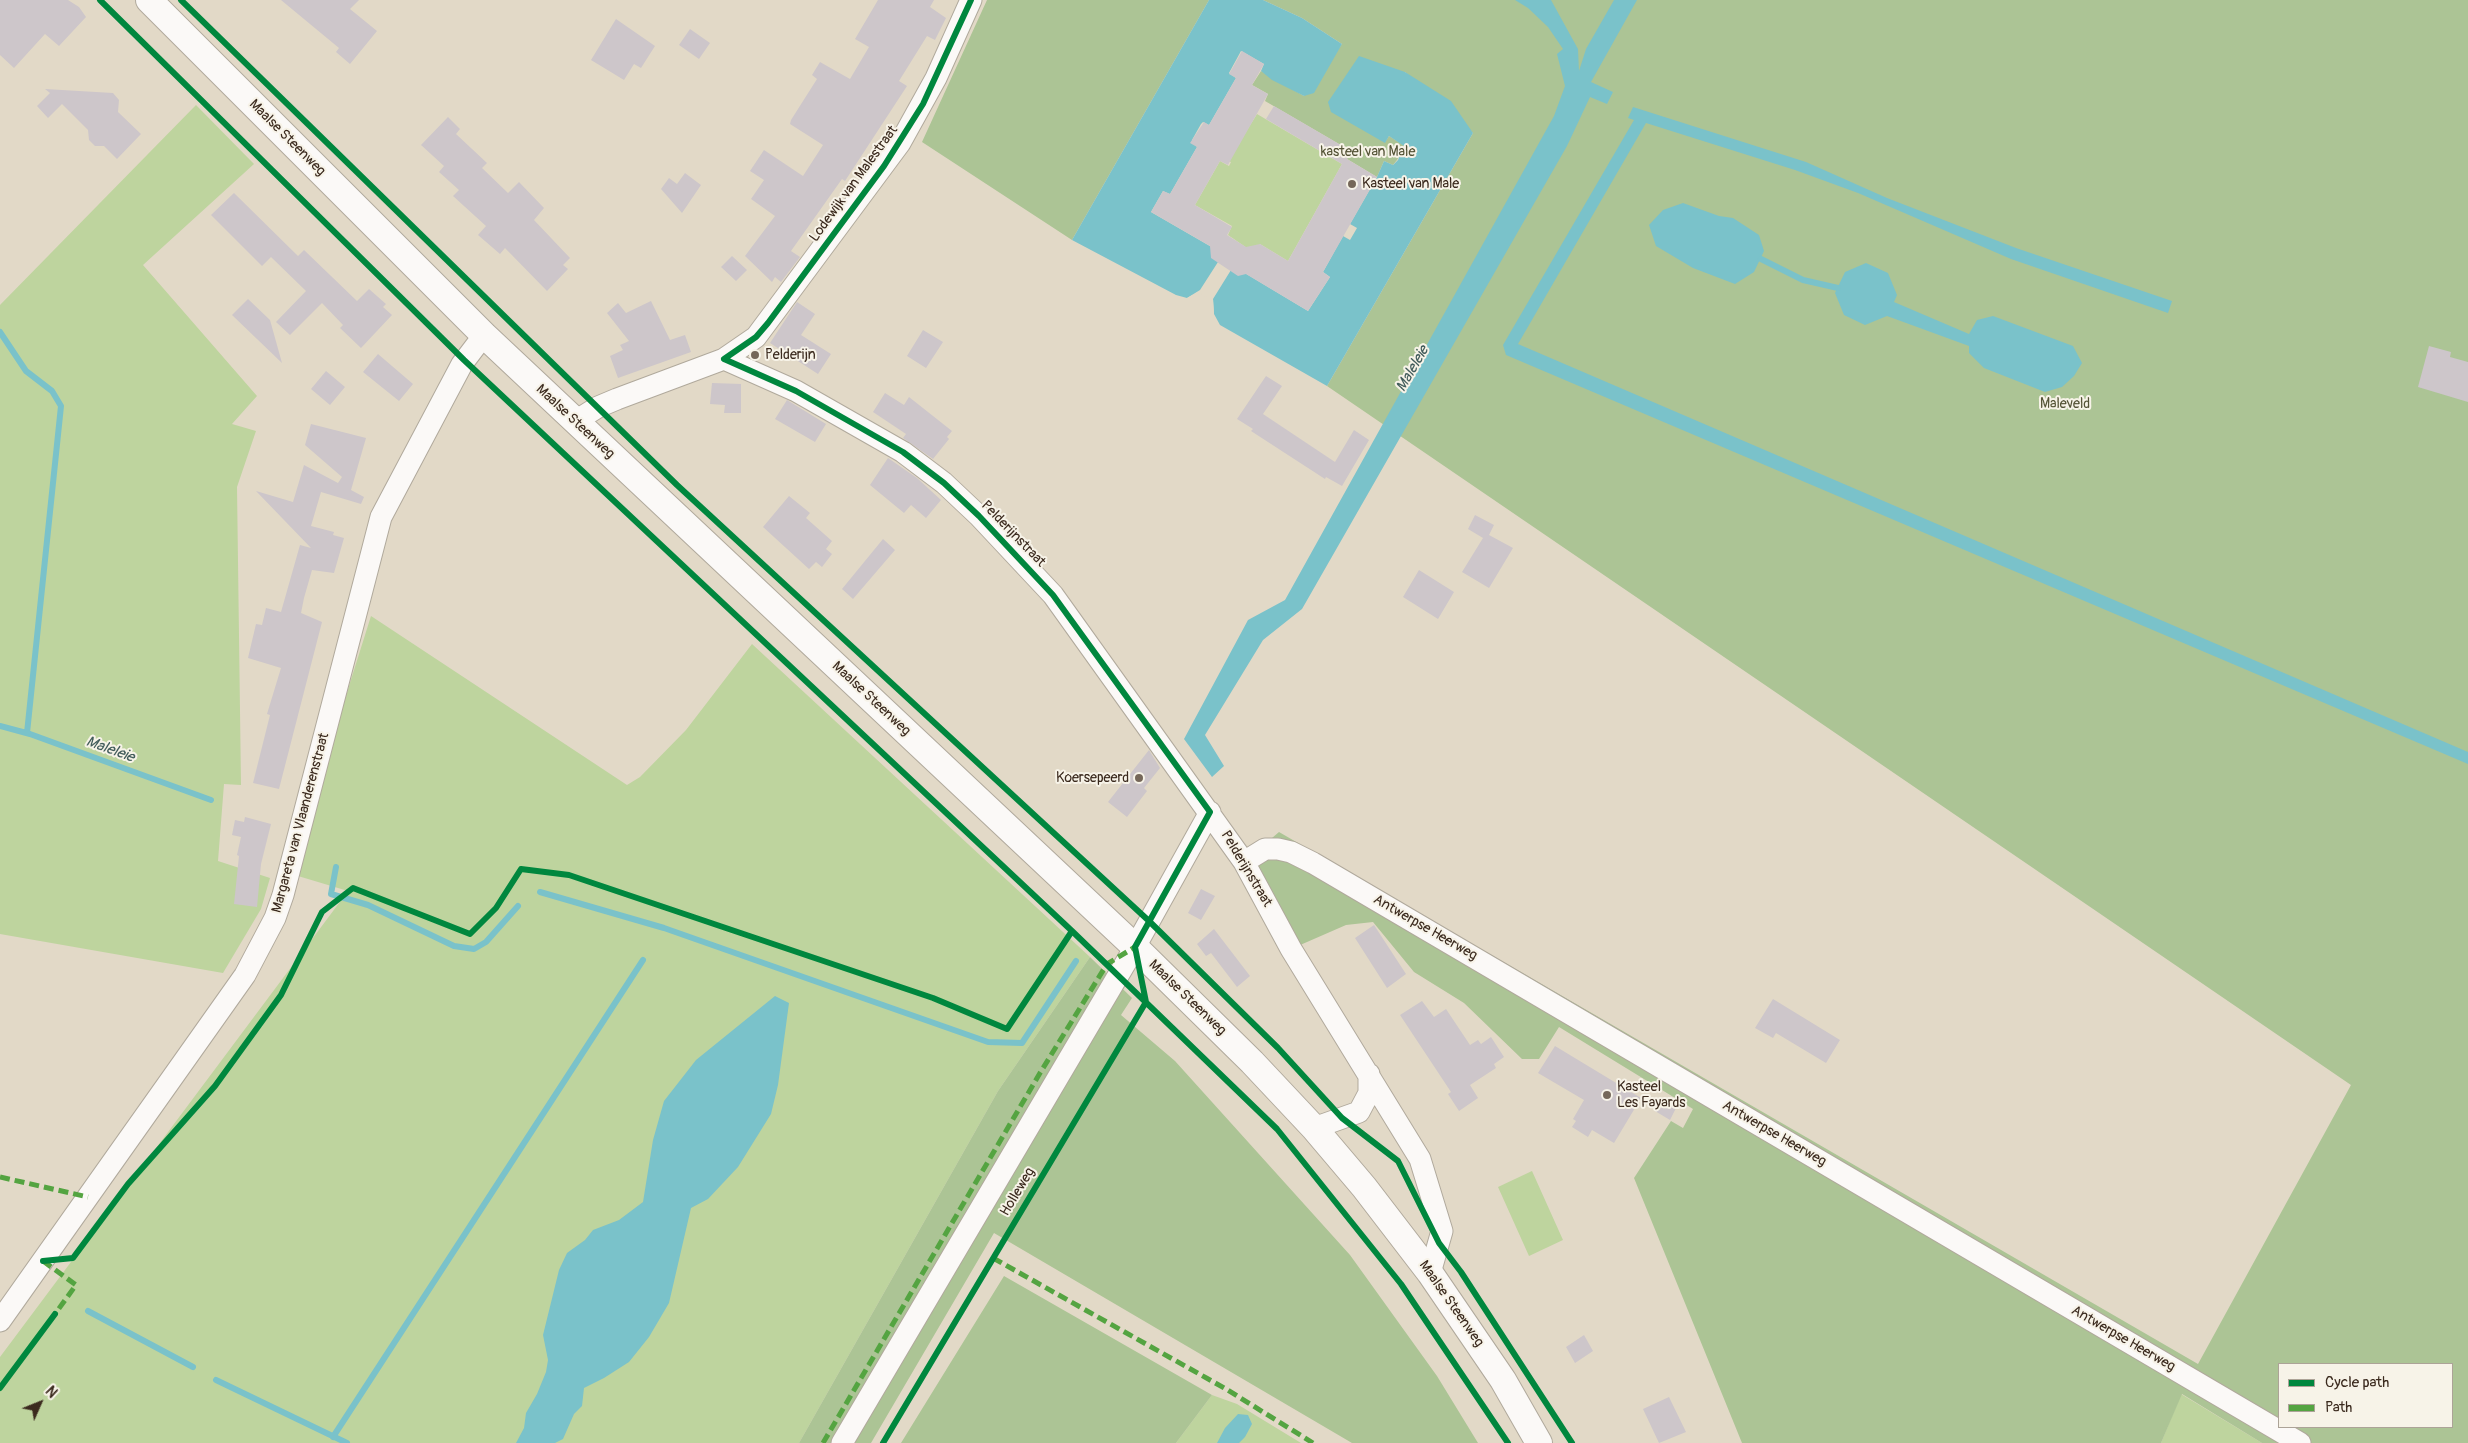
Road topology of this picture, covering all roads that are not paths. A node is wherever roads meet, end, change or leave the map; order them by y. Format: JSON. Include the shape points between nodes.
{"nodes":[{"id":1,"x":149,"y":0,"type":"edge"},
{"id":2,"x":971,"y":0,"type":"edge"},
{"id":3,"x":484,"y":335,"type":"junction"},
{"id":4,"x":724,"y":359,"type":"junction"},
{"id":5,"x":574,"y":422,"type":"junction"},
{"id":6,"x":1210,"y":812,"type":"junction"},
{"id":7,"x":1244,"y":862,"type":"junction"},
{"id":8,"x":1135,"y":947,"type":"junction"},
{"id":9,"x":1369,"y":1074,"type":"junction"},
{"id":10,"x":1314,"y":1128,"type":"junction"},
{"id":11,"x":1430,"y":1273,"type":"junction"},
{"id":12,"x":0,"y":1321,"type":"edge"},
{"id":13,"x":842,"y":1443,"type":"edge"},
{"id":14,"x":1539,"y":1443,"type":"edge"},
{"id":15,"x":2300,"y":1443,"type":"edge"}],
"edges":[{"from":1,"to":3,"type":"main road","name":"Maalse Steenweg"},
{"from":2,"to":4,"type":"street","name":"Lodewijk van Malestraat","via":[[924,104],[884,166],[768,323],[756,337]]},
{"from":3,"to":5,"type":"main road","name":"Maalse Steenweg"},
{"from":3,"to":12,"type":"street","name":"Margareta van Vlaanderenstraat","via":[[462,364],[381,516],[283,894],[272,925],[245,975]]},
{"from":4,"to":5,"type":"street","via":[[617,399]]},
{"from":4,"to":6,"type":"street","name":"Pelderijnstraat","via":[[796,391],[903,452],[944,483],[1053,595]]},
{"from":5,"to":8,"type":"main road","name":"Maalse Steenweg"},
{"from":6,"to":7,"type":"street","name":"Pelderijnstraat"},
{"from":6,"to":8,"type":"street","name":"Holleweg"},
{"from":7,"to":9,"type":"street","name":"Pelderijnstraat","via":[[1292,949]]},
{"from":7,"to":15,"type":"street","name":"Antwerpse Heerweg","via":[[1265,849],[1278,849],[1314,863]]},
{"from":8,"to":10,"type":"main road","name":"Maalse Steenweg"},
{"from":8,"to":13,"type":"street","name":"Holleweg"},
{"from":9,"to":10,"type":"street","via":[[1369,1093],[1359,1112]]},
{"from":9,"to":11,"type":"street","name":"Pelderijnstraat","via":[[1420,1159],[1442,1231]]},
{"from":10,"to":11,"type":"main road","name":"Maalse Steenweg"},
{"from":11,"to":14,"type":"main road","name":"Maalse Steenweg","via":[[1504,1380]]}]}
